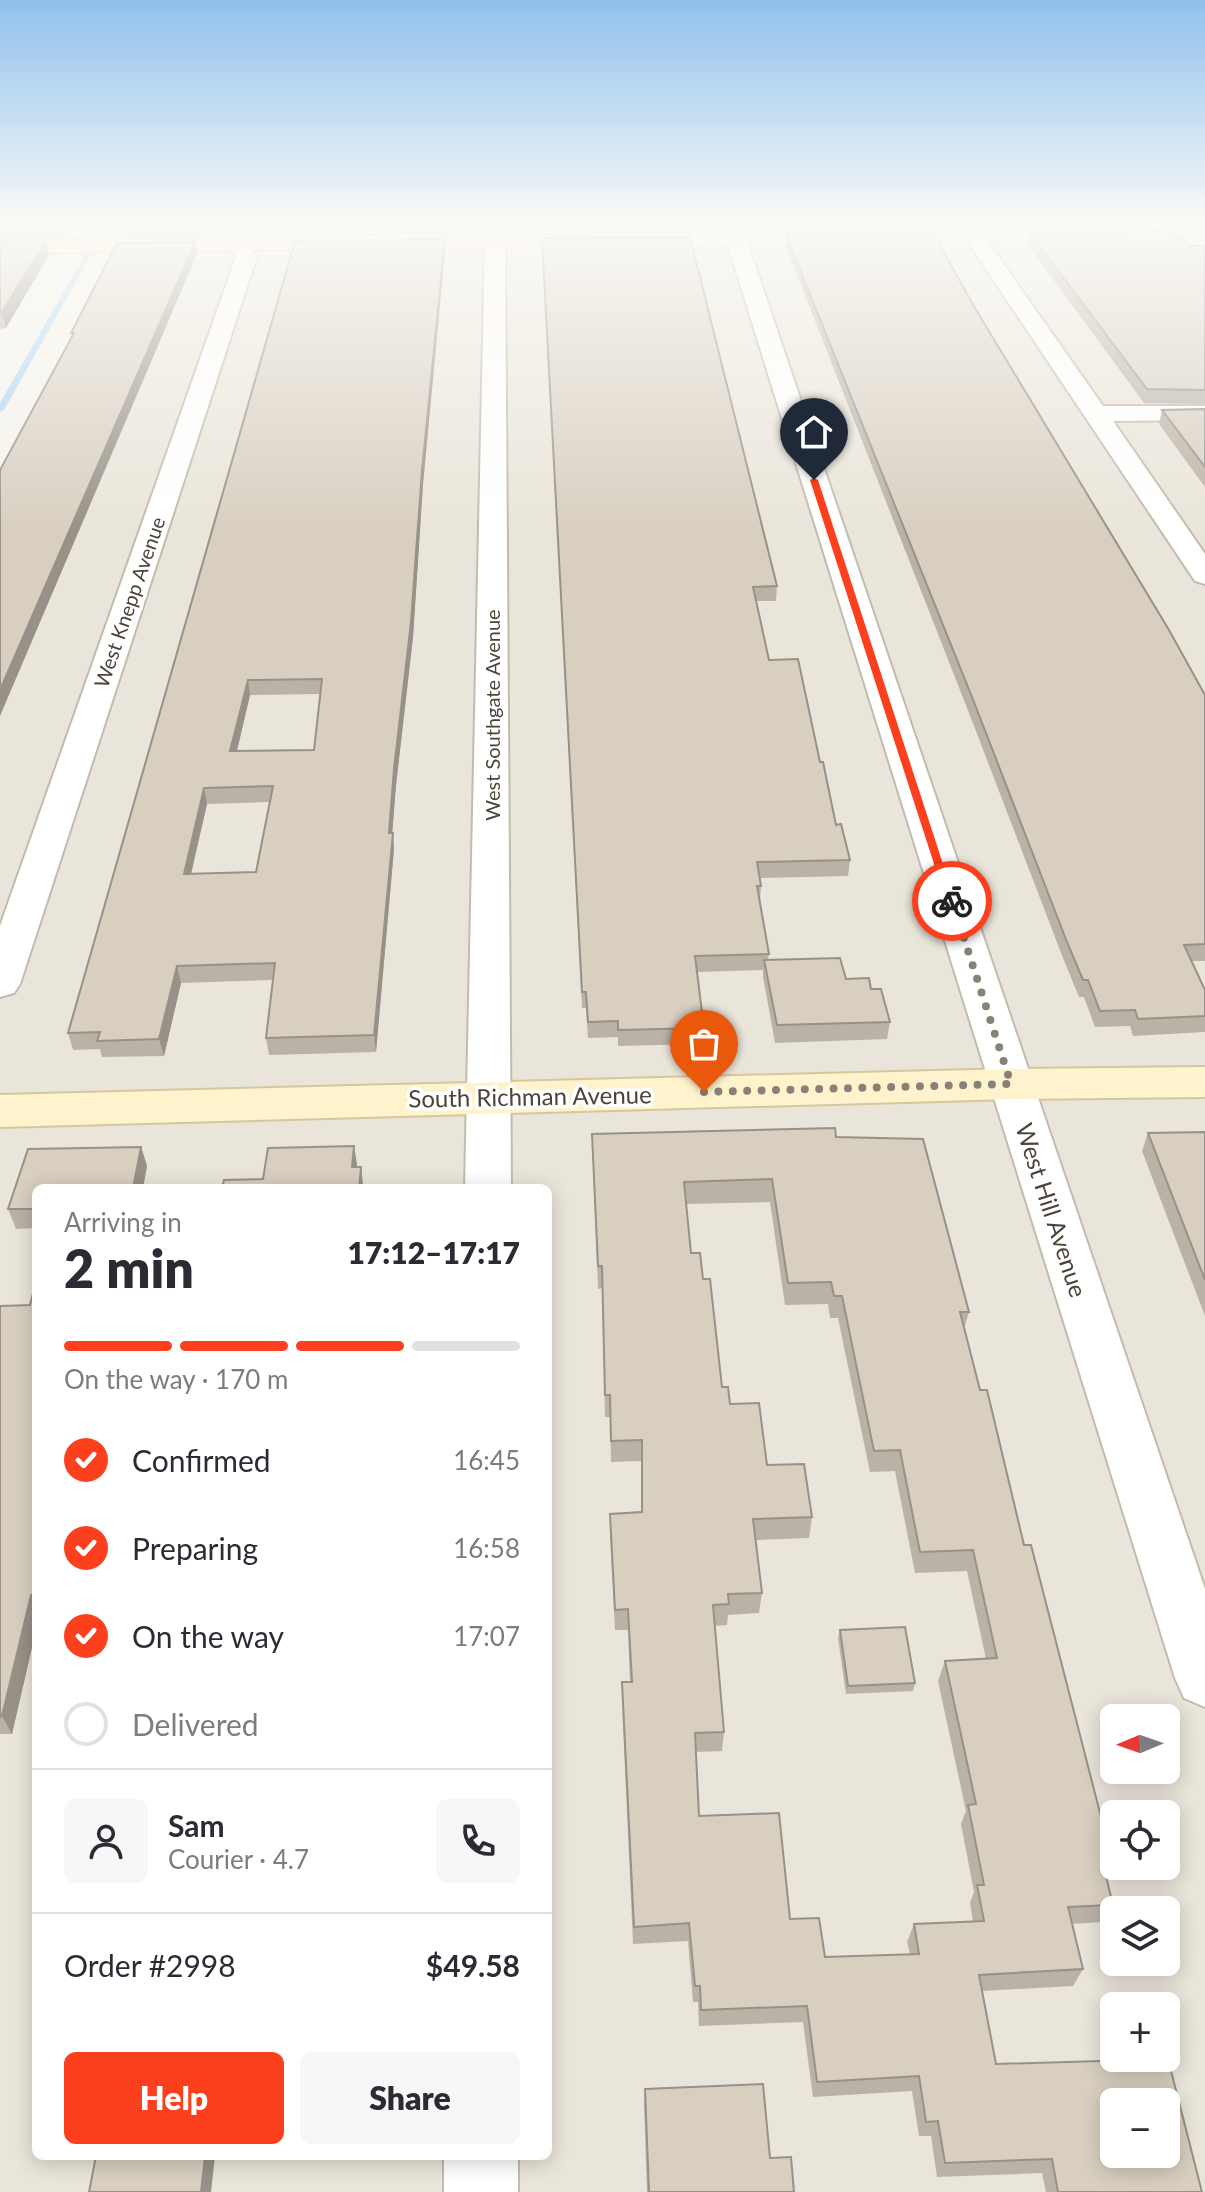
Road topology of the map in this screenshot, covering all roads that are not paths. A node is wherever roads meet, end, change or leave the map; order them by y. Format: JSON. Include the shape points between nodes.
{"nodes":[{"id":1,"x":223,"y":326,"type":"edge"},
{"id":2,"x":494,"y":326,"type":"edge"},
{"id":3,"x":776,"y":326,"type":"edge"},
{"id":4,"x":1035,"y":326,"type":"edge"},
{"id":5,"x":1205,"y":413,"type":"edge"},
{"id":6,"x":1094,"y":414,"type":"junction"},
{"id":7,"x":1205,"y":575,"type":"edge"},
{"id":8,"x":0,"y":984,"type":"edge"},
{"id":9,"x":1205,"y":1082,"type":"edge"},
{"id":10,"x":1011,"y":1084,"type":"junction"},
{"id":11,"x":489,"y":1097,"type":"junction"},
{"id":12,"x":0,"y":1111,"type":"edge"},
{"id":13,"x":488,"y":1184,"type":"edge"},
{"id":14,"x":1205,"y":1678,"type":"edge"},
{"id":15,"x":481,"y":2160,"type":"edge"},
{"id":16,"x":481,"y":2192,"type":"edge"}],
"edges":[{"from":1,"to":8,"type":"street","name":"West Knepp Avenue"},
{"from":2,"to":11,"type":"street","name":"West Southgate Avenue"},
{"from":3,"to":10,"type":"street","name":"West Hill Avenue"},
{"from":4,"to":6,"type":"street"},
{"from":5,"to":6,"type":"street"},
{"from":6,"to":7,"type":"street"},
{"from":9,"to":10,"type":"street","name":"South Richman Avenue"},
{"from":10,"to":11,"type":"street","name":"South Richman Avenue"},
{"from":10,"to":14,"type":"street","name":"West Hill Avenue"},
{"from":11,"to":12,"type":"street","name":"South Richman Avenue"},
{"from":11,"to":13,"type":"street","name":"West Southgate Avenue"},
{"from":15,"to":16,"type":"street"}]}
